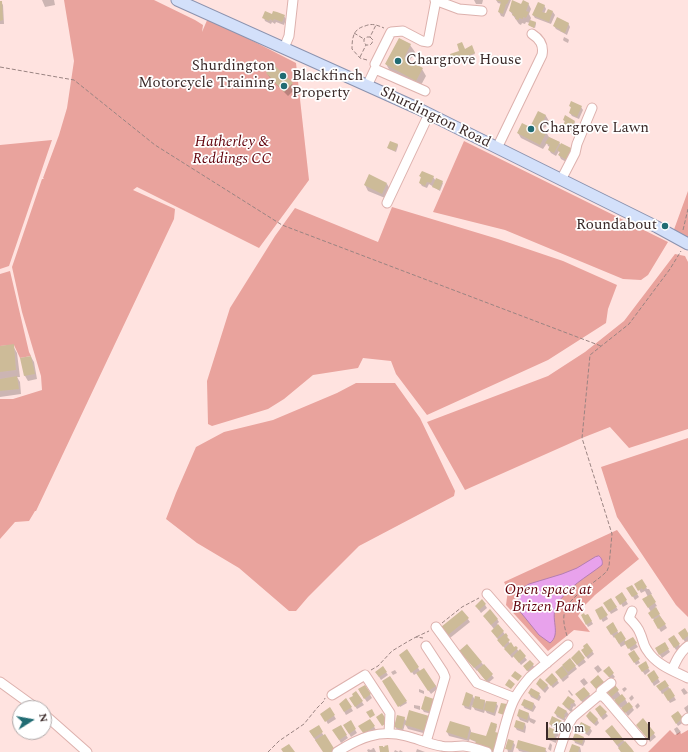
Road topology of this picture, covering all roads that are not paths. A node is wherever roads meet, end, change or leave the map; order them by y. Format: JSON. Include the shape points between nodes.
{"nodes":[{"id":1,"x":177,"y":0,"type":"edge"},
{"id":2,"x":293,"y":0,"type":"edge"},
{"id":3,"x":436,"y":0,"type":"edge"},
{"id":4,"x":482,"y":11,"type":"dead end"},
{"id":5,"x":532,"y":34,"type":"dead end"},
{"id":6,"x":284,"y":48,"type":"junction"},
{"id":7,"x":374,"y":64,"type":"road end"},
{"id":8,"x":367,"y":86,"type":"junction"},
{"id":9,"x":425,"y":91,"type":"dead end"},
{"id":10,"x":592,"y":108,"type":"dead end"},
{"id":11,"x":429,"y":114,"type":"junction"},
{"id":12,"x":496,"y":148,"type":"junction"},
{"id":13,"x":561,"y":180,"type":"junction"},
{"id":14,"x":387,"y":203,"type":"dead end"},
{"id":15,"x":685,"y":243,"type":"edge"},
{"id":16,"x":487,"y":594,"type":"road end"},
{"id":17,"x":627,"y":616,"type":"dead end"},
{"id":18,"x":436,"y":628,"type":"road end"},
{"id":19,"x":424,"y":642,"type":"road end"},
{"id":20,"x":568,"y":644,"type":"road end"},
{"id":21,"x":688,"y":646,"type":"edge"},
{"id":22,"x":547,"y":663,"type":"junction"},
{"id":23,"x":672,"y":670,"type":"junction"},
{"id":24,"x":688,"y":678,"type":"edge"},
{"id":25,"x":0,"y":682,"type":"edge"},
{"id":26,"x":611,"y":683,"type":"dead end"},
{"id":27,"x":329,"y":695,"type":"road end"},
{"id":28,"x":601,"y":696,"type":"junction"},
{"id":29,"x":515,"y":698,"type":"junction"},
{"id":30,"x":25,"y":700,"type":"edge"},
{"id":31,"x":633,"y":716,"type":"dead end"},
{"id":32,"x":52,"y":721,"type":"edge"},
{"id":33,"x":626,"y":722,"type":"junction"},
{"id":34,"x":389,"y":734,"type":"junction"},
{"id":35,"x":642,"y":741,"type":"dead end"},
{"id":36,"x":430,"y":746,"type":"edge"},
{"id":37,"x":87,"y":752,"type":"edge"},
{"id":38,"x":337,"y":752,"type":"edge"},
{"id":39,"x":486,"y":752,"type":"edge"},
{"id":40,"x":498,"y":752,"type":"edge"},
{"id":41,"x":559,"y":752,"type":"edge"}],
"edges":[{"from":1,"to":6,"type":"main road","name":"Shurdington Road"},
{"from":2,"to":6,"type":"street","via":[[289,36]]},
{"from":3,"to":4,"type":"street","via":[[459,9]]},
{"from":3,"to":7,"type":"street","via":[[428,42],[403,31],[391,32]]},
{"from":5,"to":12,"type":"street","via":[[541,42],[542,55]]},
{"from":6,"to":8,"type":"main road","name":"Shurdington Road"},
{"from":8,"to":9,"type":"street","via":[[375,69]]},
{"from":8,"to":11,"type":"main road","name":"Shurdington Road"},
{"from":10,"to":13,"type":"street","via":[[575,153]]},
{"from":11,"to":12,"type":"main road","name":"Shurdington Road"},
{"from":11,"to":14,"type":"street"},
{"from":12,"to":13,"type":"main road","name":"Shurdington Road"},
{"from":13,"to":15,"type":"main road","name":"Shurdington Road"},
{"from":16,"to":22,"type":"street"},
{"from":17,"to":23,"type":"street","via":[[640,632],[649,653],[658,663]]},
{"from":18,"to":29,"type":"street","via":[[476,683]]},
{"from":19,"to":36,"type":"street","via":[[445,677]]},
{"from":20,"to":22,"type":"street"},
{"from":21,"to":23,"type":"street"},
{"from":22,"to":29,"type":"street","via":[[530,677]]},
{"from":23,"to":24,"type":"street"},
{"from":25,"to":30,"type":"street"},
{"from":26,"to":28,"type":"street","via":[[601,691]]},
{"from":27,"to":34,"type":"street","via":[[365,675],[390,713]]},
{"from":28,"to":33,"type":"street"},
{"from":28,"to":41,"type":"street","via":[[596,697],[573,716]]},
{"from":29,"to":40,"type":"street"},
{"from":31,"to":33,"type":"street"},
{"from":32,"to":37,"type":"street"},
{"from":33,"to":35,"type":"street"},
{"from":34,"to":36,"type":"street","via":[[405,736]]},
{"from":34,"to":38,"type":"street","via":[[363,738]]},
{"from":36,"to":39,"type":"street","via":[[463,746]]}]}
